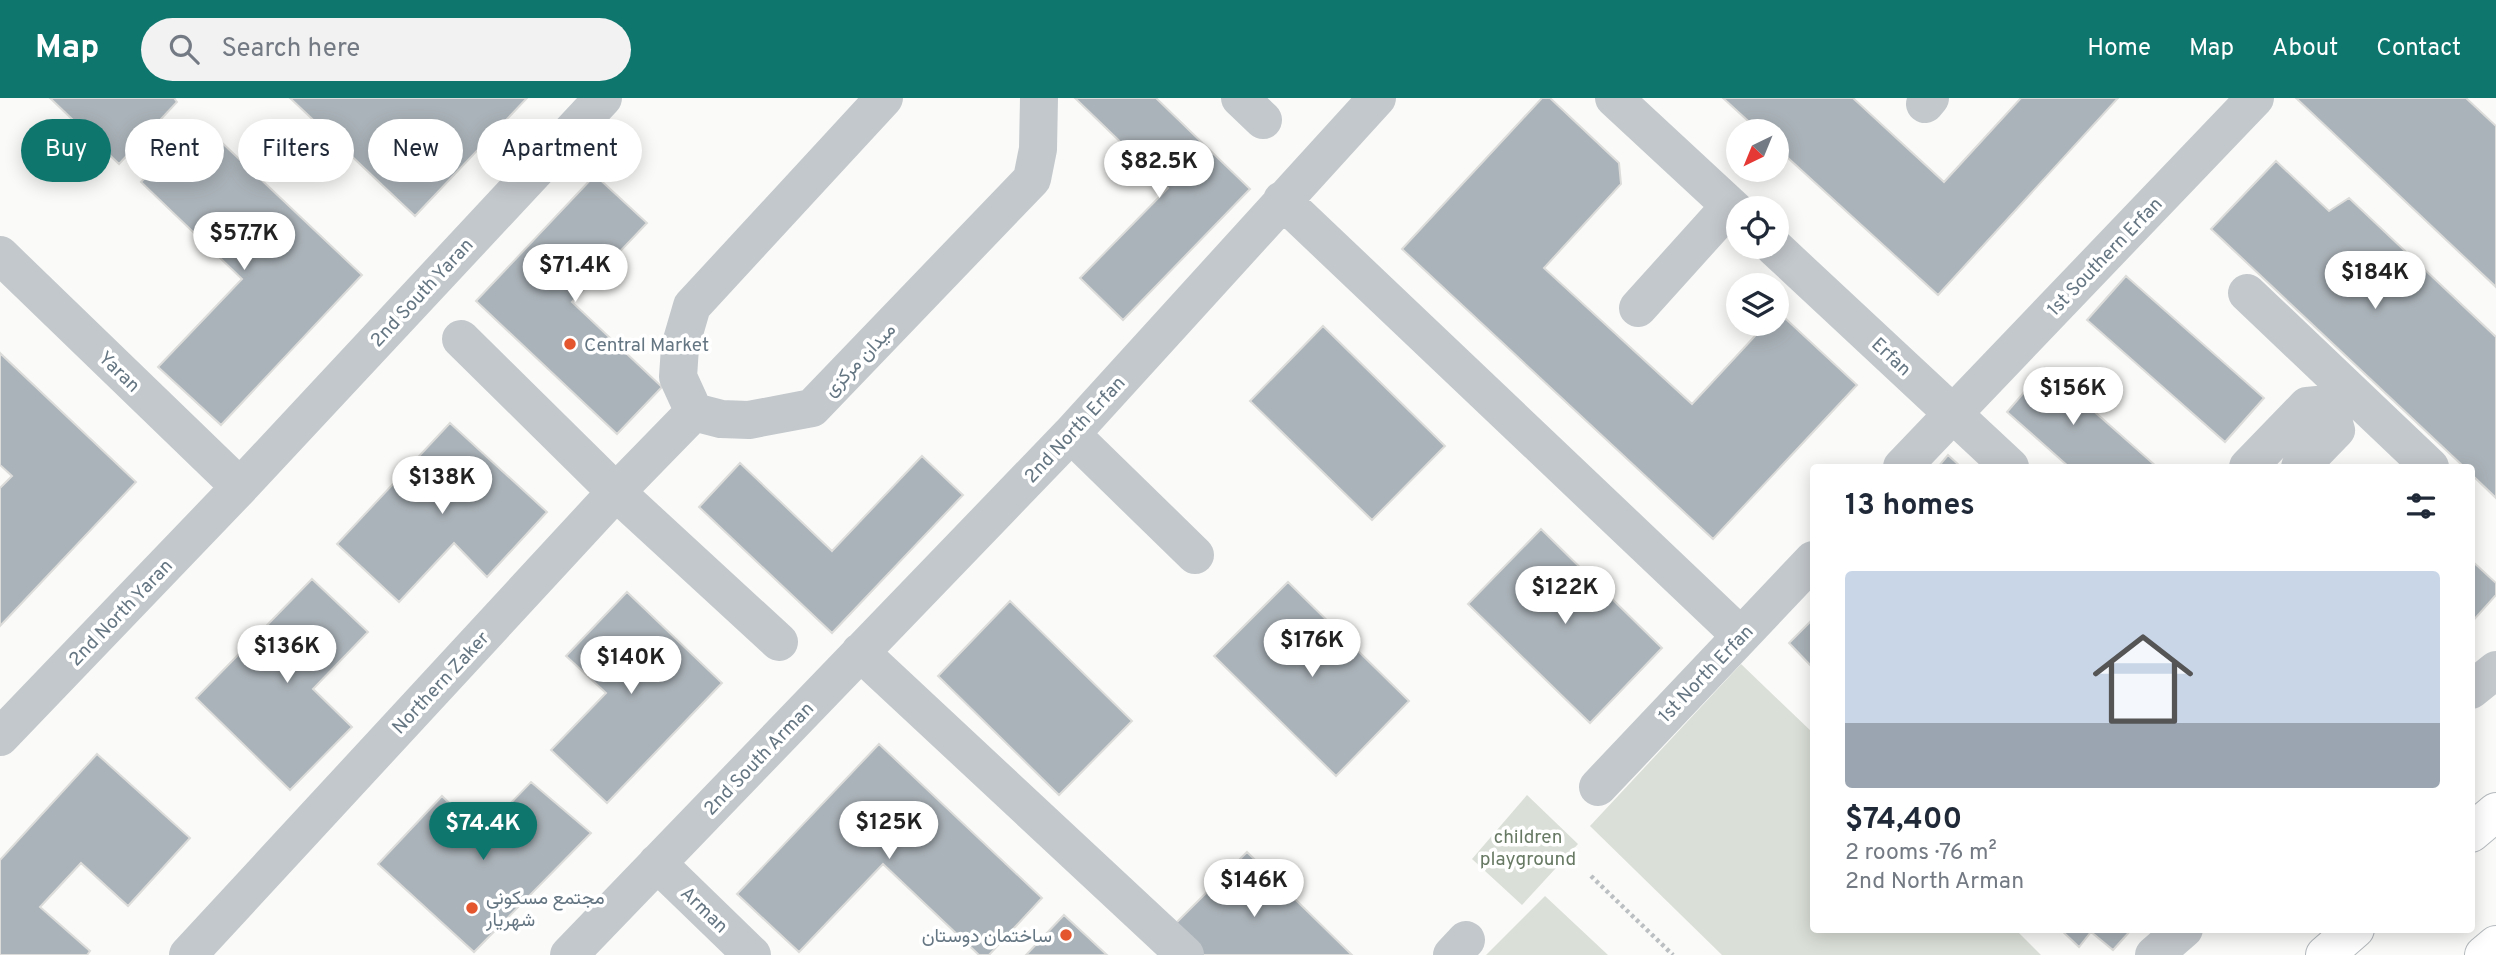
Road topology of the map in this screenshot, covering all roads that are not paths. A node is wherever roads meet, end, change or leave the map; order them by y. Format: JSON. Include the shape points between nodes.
{"nodes":[{"id":1,"x":603,"y":98,"type":"edge"},
{"id":2,"x":884,"y":98,"type":"edge"},
{"id":3,"x":1039,"y":98,"type":"edge"},
{"id":4,"x":1377,"y":98,"type":"edge"},
{"id":5,"x":1614,"y":98,"type":"edge"},
{"id":6,"x":2255,"y":98,"type":"edge"},
{"id":7,"x":1282,"y":201,"type":"junction"},
{"id":8,"x":1726,"y":202,"type":"edge"},
{"id":9,"x":1726,"y":217,"type":"edge"},
{"id":10,"x":0,"y":255,"type":"edge"},
{"id":11,"x":1787,"y":259,"type":"edge"},
{"id":12,"x":2248,"y":293,"type":"dead end"},
{"id":13,"x":1639,"y":308,"type":"dead end"},
{"id":14,"x":461,"y":339,"type":"dead end"},
{"id":15,"x":2336,"y":395,"type":"junction"},
{"id":16,"x":694,"y":412,"type":"junction"},
{"id":17,"x":1954,"y":413,"type":"junction"},
{"id":18,"x":1071,"y":434,"type":"junction"},
{"id":19,"x":1905,"y":464,"type":"edge"},
{"id":20,"x":2007,"y":464,"type":"edge"},
{"id":21,"x":2251,"y":464,"type":"edge"},
{"id":22,"x":2303,"y":464,"type":"edge"},
{"id":23,"x":2426,"y":464,"type":"edge"},
{"id":24,"x":240,"y":487,"type":"junction"},
{"id":25,"x":616,"y":492,"type":"junction"},
{"id":26,"x":1195,"y":555,"type":"dead end"},
{"id":27,"x":1810,"y":564,"type":"edge"},
{"id":28,"x":1741,"y":636,"type":"junction"},
{"id":29,"x":779,"y":642,"type":"dead end"},
{"id":30,"x":860,"y":652,"type":"junction"},
{"id":31,"x":2496,"y":670,"type":"edge"},
{"id":32,"x":2475,"y":687,"type":"edge"},
{"id":33,"x":0,"y":737,"type":"edge"},
{"id":34,"x":1598,"y":787,"type":"dead end"},
{"id":35,"x":2496,"y":812,"type":"edge"},
{"id":36,"x":2475,"y":829,"type":"edge"},
{"id":37,"x":657,"y":863,"type":"junction"},
{"id":38,"x":2179,"y":933,"type":"edge"},
{"id":39,"x":2350,"y":933,"type":"edge"},
{"id":40,"x":2496,"y":945,"type":"edge"},
{"id":41,"x":188,"y":955,"type":"edge"},
{"id":42,"x":569,"y":955,"type":"edge"},
{"id":43,"x":752,"y":955,"type":"edge"},
{"id":44,"x":1185,"y":955,"type":"edge"},
{"id":45,"x":2154,"y":955,"type":"edge"},
{"id":46,"x":2325,"y":955,"type":"edge"},
{"id":47,"x":2484,"y":955,"type":"edge"}],
"edges":[{"from":1,"to":24,"type":"street","name":"2nd South Yaran"},
{"from":2,"to":16,"type":"street","via":[[692,306],[680,347],[678,377]]},
{"from":3,"to":16,"type":"street","name":"میدان مرکزی","via":[[1032,179],[812,408],[749,420]]},
{"from":4,"to":7,"type":"street","name":"2nd North Erfan"},
{"from":5,"to":8,"type":"street"},
{"from":6,"to":17,"type":"street","name":"1st Southern Erfan"},
{"from":7,"to":18,"type":"street","name":"2nd North Erfan"},
{"from":7,"to":28,"type":"street"},
{"from":9,"to":13,"type":"street"},
{"from":10,"to":24,"type":"street","name":"Yaran"},
{"from":11,"to":17,"type":"street","name":"Erfan"},
{"from":12,"to":15,"type":"street"},
{"from":14,"to":25,"type":"street"},
{"from":15,"to":21,"type":"street","via":[[2306,406]]},
{"from":15,"to":22,"type":"street","via":[[2336,430]]},
{"from":15,"to":23,"type":"street"},
{"from":16,"to":25,"type":"street","name":"Northern Zaker"},
{"from":17,"to":19,"type":"street"},
{"from":17,"to":20,"type":"street","name":"Erfan"},
{"from":18,"to":26,"type":"street"},
{"from":18,"to":30,"type":"street","name":"2nd North Erfan"},
{"from":24,"to":33,"type":"street","name":"2nd North Yaran"},
{"from":25,"to":29,"type":"street"},
{"from":25,"to":41,"type":"street","name":"Northern Zaker"},
{"from":27,"to":28,"type":"street","name":"1st North Erfan"},
{"from":28,"to":34,"type":"street","name":"1st North Erfan"},
{"from":30,"to":37,"type":"street","name":"2nd South Arman"},
{"from":30,"to":44,"type":"street"},
{"from":31,"to":32,"type":"street"},
{"from":35,"to":36,"type":"main road"},
{"from":37,"to":42,"type":"street","name":"2nd South Arman"},
{"from":37,"to":43,"type":"street","name":"Arman"},
{"from":38,"to":45,"type":"street"},
{"from":39,"to":46,"type":"main road"},
{"from":40,"to":47,"type":"main road"}]}
